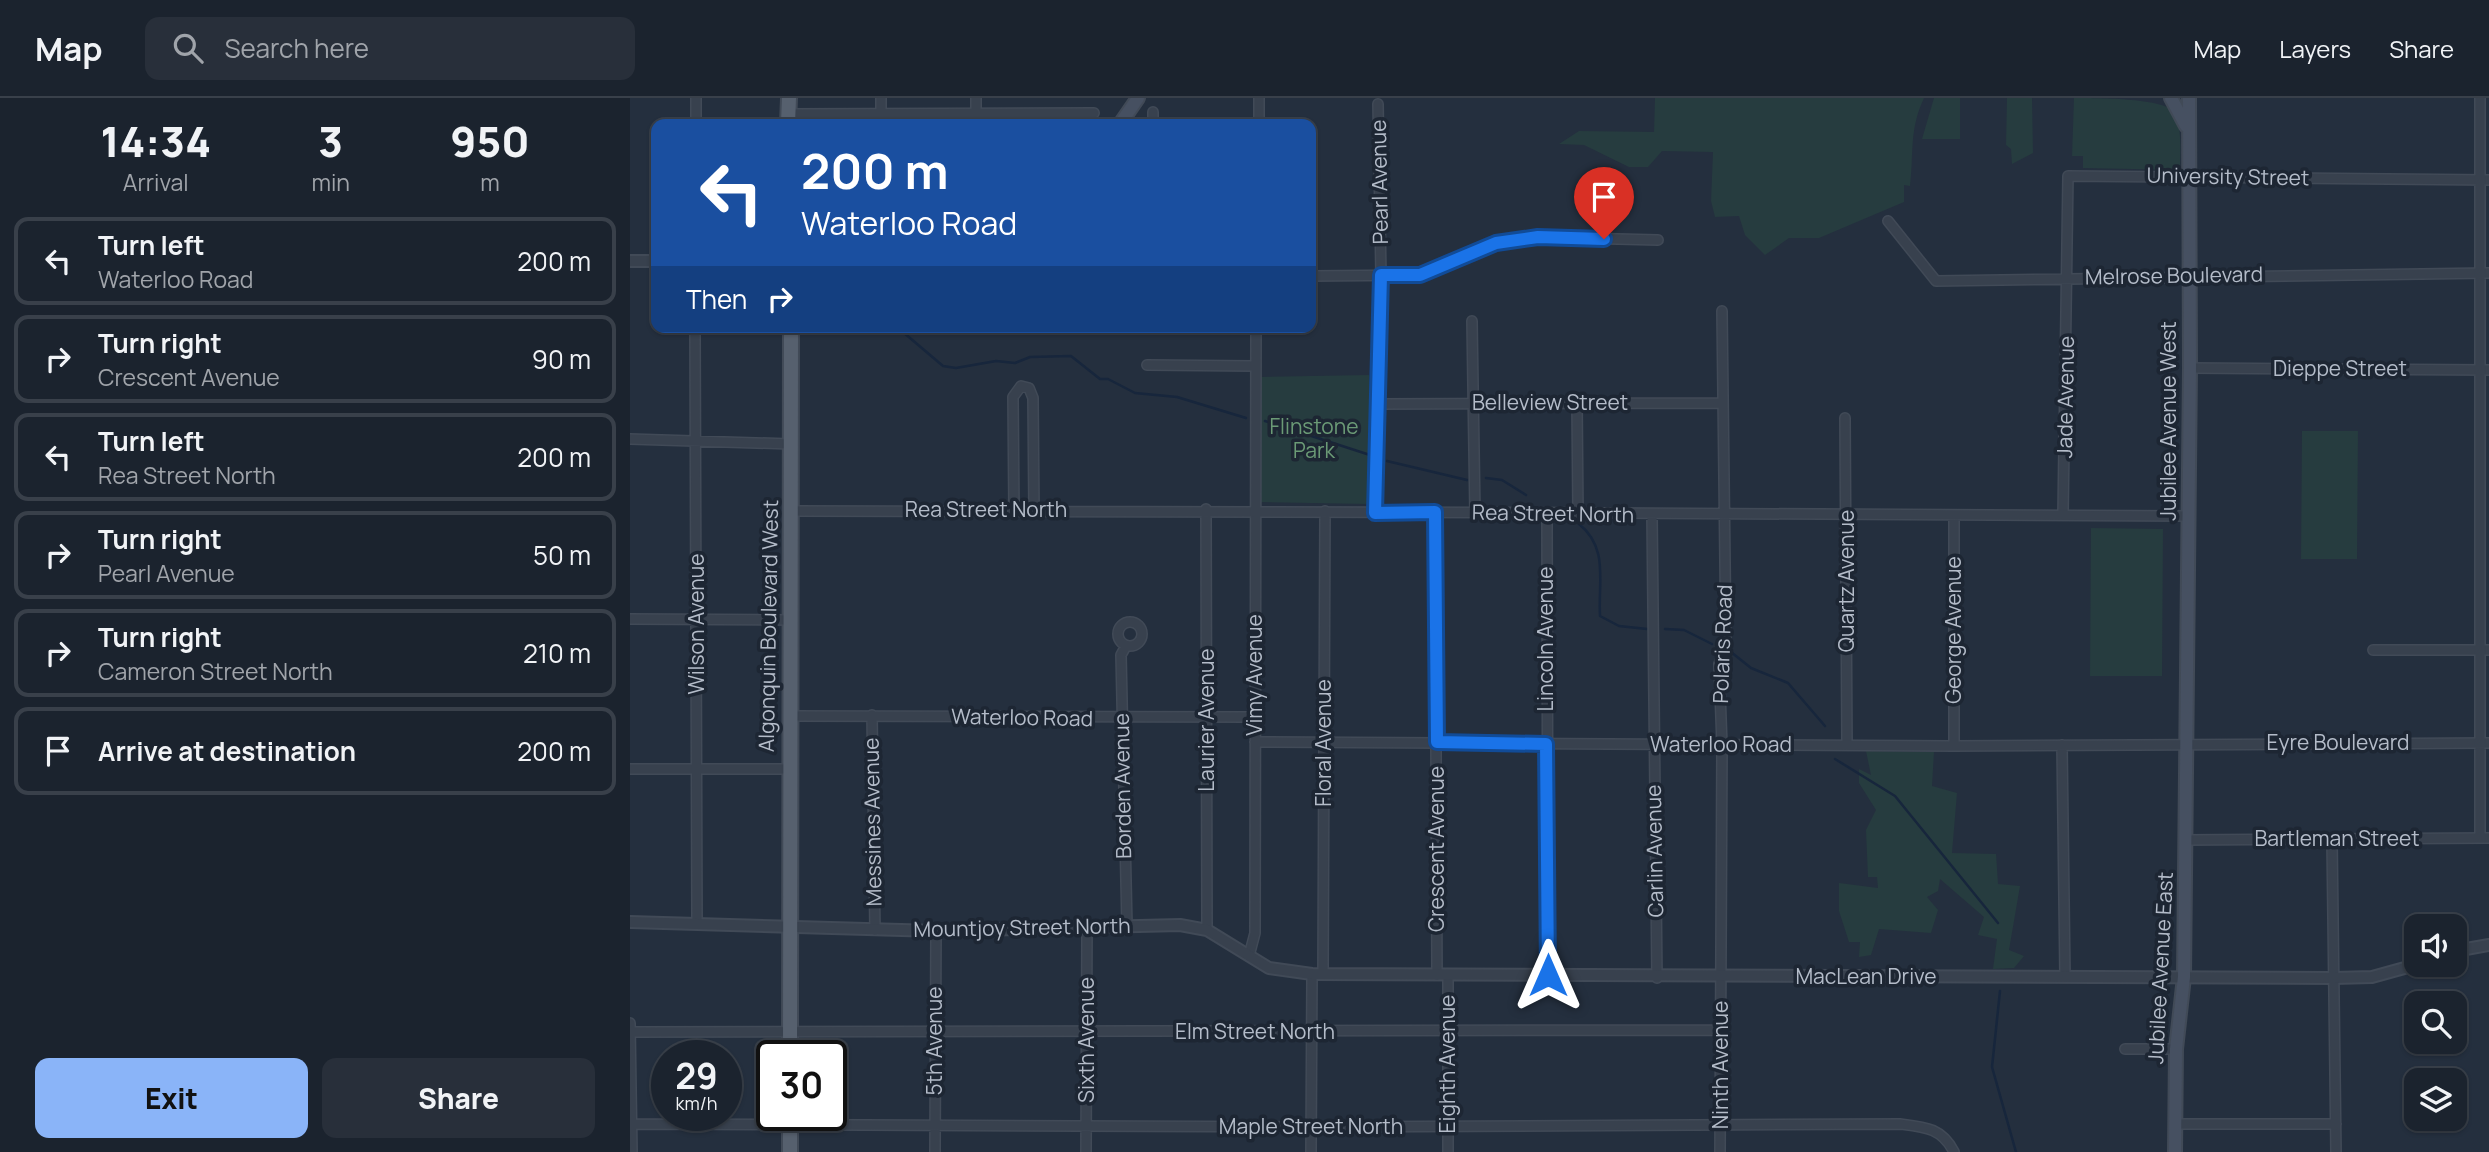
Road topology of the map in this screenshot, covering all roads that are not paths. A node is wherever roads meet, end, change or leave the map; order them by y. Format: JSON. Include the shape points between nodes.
{"nodes":[{"id":1,"x":696,"y":98,"type":"edge"},
{"id":2,"x":789,"y":98,"type":"edge"},
{"id":3,"x":881,"y":98,"type":"edge"},
{"id":4,"x":976,"y":98,"type":"edge"},
{"id":5,"x":1138,"y":98,"type":"edge"},
{"id":6,"x":1259,"y":98,"type":"edge"},
{"id":7,"x":2171,"y":98,"type":"edge"},
{"id":8,"x":2189,"y":98,"type":"edge"},
{"id":9,"x":2480,"y":98,"type":"edge"},
{"id":10,"x":1378,"y":104,"type":"dead end"},
{"id":11,"x":976,"y":112,"type":"junction"},
{"id":12,"x":1153,"y":112,"type":"dead end"},
{"id":13,"x":881,"y":113,"type":"junction"},
{"id":14,"x":1094,"y":113,"type":"dead end"},
{"id":15,"x":696,"y":119,"type":"edge"},
{"id":16,"x":788,"y":119,"type":"edge"},
{"id":17,"x":881,"y":119,"type":"edge"},
{"id":18,"x":976,"y":119,"type":"edge"},
{"id":19,"x":1123,"y":119,"type":"edge"},
{"id":20,"x":1153,"y":119,"type":"edge"},
{"id":21,"x":1259,"y":119,"type":"edge"},
{"id":22,"x":2190,"y":137,"type":"junction"},
{"id":23,"x":2189,"y":176,"type":"junction"},
{"id":24,"x":2485,"y":180,"type":"edge"},
{"id":25,"x":1888,"y":221,"type":"dead end"},
{"id":26,"x":1658,"y":240,"type":"dead end"},
{"id":27,"x":630,"y":261,"type":"edge"},
{"id":28,"x":651,"y":261,"type":"edge"},
{"id":29,"x":2485,"y":273,"type":"edge"},
{"id":30,"x":1381,"y":275,"type":"junction"},
{"id":31,"x":1316,"y":276,"type":"edge"},
{"id":32,"x":2189,"y":276,"type":"junction"},
{"id":33,"x":2068,"y":278,"type":"junction"},
{"id":34,"x":1723,"y":311,"type":"dead end"},
{"id":35,"x":1472,"y":321,"type":"dead end"},
{"id":36,"x":695,"y":333,"type":"edge"},
{"id":37,"x":790,"y":333,"type":"edge"},
{"id":38,"x":1256,"y":333,"type":"edge"},
{"id":39,"x":1147,"y":365,"type":"dead end"},
{"id":40,"x":1254,"y":366,"type":"junction"},
{"id":41,"x":2190,"y":368,"type":"junction"},
{"id":42,"x":2485,"y":370,"type":"edge"},
{"id":43,"x":1472,"y":403,"type":"junction"},
{"id":44,"x":1577,"y":403,"type":"junction"},
{"id":45,"x":1377,"y":404,"type":"junction"},
{"id":46,"x":1723,"y":404,"type":"junction"},
{"id":47,"x":1845,"y":418,"type":"dead end"},
{"id":48,"x":630,"y":439,"type":"edge"},
{"id":49,"x":696,"y":441,"type":"junction"},
{"id":50,"x":792,"y":444,"type":"junction"},
{"id":51,"x":2485,"y":464,"type":"edge"},
{"id":52,"x":1206,"y":509,"type":"junction"},
{"id":53,"x":792,"y":510,"type":"junction"},
{"id":54,"x":1014,"y":510,"type":"junction"},
{"id":55,"x":1034,"y":510,"type":"junction"},
{"id":56,"x":1255,"y":510,"type":"junction"},
{"id":57,"x":1325,"y":511,"type":"junction"},
{"id":58,"x":1435,"y":512,"type":"junction"},
{"id":59,"x":1375,"y":513,"type":"junction"},
{"id":60,"x":1547,"y":513,"type":"junction"},
{"id":61,"x":1578,"y":513,"type":"junction"},
{"id":62,"x":1475,"y":514,"type":"junction"},
{"id":63,"x":1652,"y":515,"type":"junction"},
{"id":64,"x":1724,"y":515,"type":"junction"},
{"id":65,"x":1846,"y":515,"type":"junction"},
{"id":66,"x":1954,"y":515,"type":"junction"},
{"id":67,"x":2063,"y":515,"type":"junction"},
{"id":68,"x":2188,"y":516,"type":"junction"},
{"id":69,"x":2485,"y":558,"type":"edge"},
{"id":70,"x":698,"y":618,"type":"junction"},
{"id":71,"x":630,"y":619,"type":"edge"},
{"id":72,"x":791,"y":620,"type":"junction"},
{"id":73,"x":1126,"y":646,"type":"dead end"},
{"id":74,"x":2373,"y":650,"type":"dead end"},
{"id":75,"x":2485,"y":650,"type":"edge"},
{"id":76,"x":872,"y":715,"type":"junction"},
{"id":77,"x":790,"y":716,"type":"junction"},
{"id":78,"x":1207,"y":716,"type":"junction"},
{"id":79,"x":1253,"y":717,"type":"junction"},
{"id":80,"x":1121,"y":719,"type":"junction"},
{"id":81,"x":1255,"y":742,"type":"junction"},
{"id":82,"x":1324,"y":742,"type":"junction"},
{"id":83,"x":1437,"y":742,"type":"junction"},
{"id":84,"x":2484,"y":743,"type":"edge"},
{"id":85,"x":1546,"y":744,"type":"junction"},
{"id":86,"x":2187,"y":744,"type":"junction"},
{"id":87,"x":1654,"y":745,"type":"junction"},
{"id":88,"x":1722,"y":745,"type":"junction"},
{"id":89,"x":1847,"y":745,"type":"junction"},
{"id":90,"x":2063,"y":745,"type":"junction"},
{"id":91,"x":1954,"y":746,"type":"junction"},
{"id":92,"x":630,"y":769,"type":"edge"},
{"id":93,"x":697,"y":769,"type":"junction"},
{"id":94,"x":789,"y":769,"type":"junction"},
{"id":95,"x":2485,"y":838,"type":"edge"},
{"id":96,"x":2332,"y":839,"type":"junction"},
{"id":97,"x":2185,"y":840,"type":"junction"},
{"id":98,"x":630,"y":922,"type":"edge"},
{"id":99,"x":697,"y":922,"type":"junction"},
{"id":100,"x":789,"y":924,"type":"junction"},
{"id":101,"x":1127,"y":926,"type":"junction"},
{"id":102,"x":1087,"y":928,"type":"junction"},
{"id":103,"x":875,"y":930,"type":"junction"},
{"id":104,"x":936,"y":930,"type":"junction"},
{"id":105,"x":1208,"y":930,"type":"junction"},
{"id":106,"x":2489,"y":945,"type":"edge"},
{"id":107,"x":2467,"y":949,"type":"edge"},
{"id":108,"x":1249,"y":956,"type":"junction"},
{"id":109,"x":2404,"y":968,"type":"edge"},
{"id":110,"x":1318,"y":974,"type":"junction"},
{"id":111,"x":1443,"y":975,"type":"junction"},
{"id":112,"x":1548,"y":975,"type":"junction"},
{"id":113,"x":2065,"y":976,"type":"junction"},
{"id":114,"x":2184,"y":977,"type":"junction"},
{"id":115,"x":1657,"y":978,"type":"junction"},
{"id":116,"x":1721,"y":978,"type":"junction"},
{"id":117,"x":2334,"y":978,"type":"junction"},
{"id":118,"x":630,"y":1023,"type":"edge"},
{"id":119,"x":1721,"y":1030,"type":"junction"},
{"id":120,"x":1448,"y":1031,"type":"junction"},
{"id":121,"x":630,"y":1032,"type":"edge"},
{"id":122,"x":1087,"y":1032,"type":"junction"},
{"id":123,"x":1312,"y":1032,"type":"junction"},
{"id":124,"x":790,"y":1033,"type":"junction"},
{"id":125,"x":935,"y":1033,"type":"junction"},
{"id":126,"x":790,"y":1040,"type":"edge"},
{"id":127,"x":2126,"y":1049,"type":"dead end"},
{"id":128,"x":2176,"y":1049,"type":"junction"},
{"id":129,"x":756,"y":1121,"type":"edge"},
{"id":130,"x":847,"y":1122,"type":"edge"},
{"id":131,"x":631,"y":1124,"type":"edge"},
{"id":132,"x":1721,"y":1124,"type":"junction"},
{"id":133,"x":2175,"y":1124,"type":"junction"},
{"id":134,"x":2336,"y":1124,"type":"junction"},
{"id":135,"x":935,"y":1126,"type":"junction"},
{"id":136,"x":1087,"y":1126,"type":"junction"},
{"id":137,"x":1448,"y":1126,"type":"junction"},
{"id":138,"x":1311,"y":1127,"type":"junction"},
{"id":139,"x":790,"y":1131,"type":"edge"},
{"id":140,"x":632,"y":1152,"type":"edge"},
{"id":141,"x":790,"y":1152,"type":"edge"},
{"id":142,"x":935,"y":1152,"type":"edge"},
{"id":143,"x":1086,"y":1152,"type":"edge"},
{"id":144,"x":1311,"y":1152,"type":"edge"},
{"id":145,"x":1448,"y":1152,"type":"edge"},
{"id":146,"x":1720,"y":1152,"type":"edge"},
{"id":147,"x":1954,"y":1152,"type":"edge"},
{"id":148,"x":2175,"y":1152,"type":"edge"},
{"id":149,"x":2336,"y":1152,"type":"edge"}],
"edges":[{"from":1,"to":15,"type":"street"},
{"from":2,"to":16,"type":"main road"},
{"from":3,"to":13,"type":"street"},
{"from":4,"to":11,"type":"street"},
{"from":5,"to":19,"type":"main road"},
{"from":6,"to":21,"type":"street"},
{"from":7,"to":22,"type":"main road"},
{"from":8,"to":22,"type":"main road","name":"Jubilee Avenue West"},
{"from":9,"to":24,"type":"street"},
{"from":10,"to":30,"type":"street","name":"Pearl Avenue"},
{"from":11,"to":13,"type":"street"},
{"from":11,"to":14,"type":"street"},
{"from":11,"to":18,"type":"street"},
{"from":12,"to":20,"type":"street"},
{"from":13,"to":16,"type":"street"},
{"from":13,"to":17,"type":"street"},
{"from":22,"to":23,"type":"main road","name":"Jubilee Avenue West"},
{"from":23,"to":24,"type":"street","name":"University Street"},
{"from":23,"to":32,"type":"main road","name":"Jubilee Avenue West"},
{"from":23,"to":33,"type":"street","name":"University Street","via":[[2068,176]]},
{"from":24,"to":29,"type":"street"},
{"from":25,"to":33,"type":"street","name":"Melrose Boulevard","via":[[1936,281]]},
{"from":26,"to":30,"type":"street","via":[[1538,237],[1496,243],[1420,275]]},
{"from":27,"to":28,"type":"street"},
{"from":29,"to":32,"type":"street","name":"Melrose Boulevard"},
{"from":29,"to":42,"type":"street"},
{"from":30,"to":31,"type":"street"},
{"from":30,"to":45,"type":"street","name":"Pearl Avenue"},
{"from":32,"to":33,"type":"street","name":"Melrose Boulevard"},
{"from":32,"to":41,"type":"main road","name":"Jubilee Avenue West"},
{"from":33,"to":67,"type":"street","name":"Jade Avenue"},
{"from":34,"to":46,"type":"street","name":"Polaris Road"},
{"from":35,"to":43,"type":"street"},
{"from":36,"to":49,"type":"street","name":"Wilson Avenue"},
{"from":37,"to":50,"type":"main road","name":"Algonquin Boulevard West"},
{"from":38,"to":40,"type":"street","name":"Vimy Avenue"},
{"from":39,"to":40,"type":"street"},
{"from":40,"to":56,"type":"street","name":"Vimy Avenue"},
{"from":41,"to":42,"type":"street","name":"Dieppe Street"},
{"from":41,"to":68,"type":"main road","name":"Jubilee Avenue West"},
{"from":42,"to":51,"type":"street"},
{"from":43,"to":44,"type":"street","name":"Belleview Street"},
{"from":43,"to":45,"type":"street","name":"Belleview Street"},
{"from":43,"to":62,"type":"street"},
{"from":44,"to":46,"type":"street","name":"Belleview Street"},
{"from":44,"to":61,"type":"street"},
{"from":45,"to":59,"type":"street","name":"Pearl Avenue"},
{"from":46,"to":64,"type":"street","name":"Polaris Road"},
{"from":47,"to":65,"type":"street","name":"Quartz Avenue"},
{"from":48,"to":49,"type":"street"},
{"from":49,"to":50,"type":"street"},
{"from":49,"to":70,"type":"street","name":"Wilson Avenue"},
{"from":50,"to":53,"type":"main road","name":"Algonquin Boulevard West"},
{"from":51,"to":69,"type":"street"},
{"from":52,"to":55,"type":"street","name":"Rea Street North"},
{"from":52,"to":56,"type":"street","name":"Rea Street North"},
{"from":52,"to":78,"type":"street","name":"Laurier Avenue"},
{"from":53,"to":54,"type":"street","name":"Rea Street North"},
{"from":53,"to":72,"type":"main road","name":"Algonquin Boulevard West"},
{"from":54,"to":55,"type":"street","name":"Rea Street North"},
{"from":54,"to":55,"type":"street","via":[[1013,397],[1021,386],[1029,388],[1033,398]]},
{"from":56,"to":57,"type":"street","name":"Rea Street North"},
{"from":56,"to":79,"type":"street","name":"Vimy Avenue"},
{"from":57,"to":59,"type":"street","name":"Rea Street North"},
{"from":57,"to":82,"type":"street","name":"Floral Avenue"},
{"from":58,"to":59,"type":"street","name":"Rea Street North"},
{"from":58,"to":62,"type":"street","name":"Rea Street North"},
{"from":58,"to":83,"type":"street","name":"Crescent Avenue"},
{"from":60,"to":61,"type":"street","name":"Rea Street North"},
{"from":60,"to":62,"type":"street","name":"Rea Street North"},
{"from":60,"to":85,"type":"street","name":"Lincoln Avenue"},
{"from":61,"to":63,"type":"street","name":"Rea Street North"},
{"from":63,"to":64,"type":"street","name":"Rea Street North"},
{"from":63,"to":87,"type":"street","name":"Carlin Avenue"},
{"from":64,"to":65,"type":"street","name":"Rea Street North"},
{"from":64,"to":88,"type":"street","name":"Polaris Road","via":[[1726,646],[1719,664]]},
{"from":65,"to":66,"type":"street","name":"Rea Street North"},
{"from":65,"to":89,"type":"street","name":"Quartz Avenue"},
{"from":66,"to":67,"type":"street","name":"Rea Street North"},
{"from":66,"to":91,"type":"street","name":"George Avenue"},
{"from":67,"to":68,"type":"street","name":"Rea Street North"},
{"from":68,"to":86,"type":"main road","name":"Jubilee Avenue West"},
{"from":69,"to":75,"type":"street"},
{"from":70,"to":71,"type":"street"},
{"from":70,"to":72,"type":"street"},
{"from":70,"to":93,"type":"street","name":"Wilson Avenue"},
{"from":72,"to":77,"type":"main road","name":"Algonquin Boulevard West"},
{"from":73,"to":80,"type":"street","name":"Borden Avenue","via":[[1121,655]]},
{"from":74,"to":75,"type":"street"},
{"from":75,"to":84,"type":"street"},
{"from":76,"to":77,"type":"street","name":"Waterloo Road"},
{"from":76,"to":80,"type":"street","name":"Waterloo Road"},
{"from":76,"to":103,"type":"street","name":"Messines Avenue"},
{"from":77,"to":94,"type":"main road","name":"Algonquin Boulevard West"},
{"from":78,"to":79,"type":"street","name":"Waterloo Road"},
{"from":78,"to":80,"type":"street","name":"Waterloo Road"},
{"from":78,"to":105,"type":"street","name":"Laurier Avenue"},
{"from":79,"to":81,"type":"street","name":"Vimy Avenue"},
{"from":80,"to":101,"type":"street","name":"Borden Avenue"},
{"from":81,"to":82,"type":"street","name":"Waterloo Road"},
{"from":81,"to":108,"type":"street","name":"Vimy Avenue","via":[[1255,933]]},
{"from":82,"to":83,"type":"street","name":"Waterloo Road"},
{"from":82,"to":110,"type":"street","name":"Floral Avenue"},
{"from":83,"to":85,"type":"street","name":"Waterloo Road"},
{"from":83,"to":111,"type":"street","name":"Crescent Avenue"},
{"from":84,"to":86,"type":"street","name":"Eyre Boulevard"},
{"from":84,"to":95,"type":"street"},
{"from":85,"to":87,"type":"street","name":"Waterloo Road"},
{"from":85,"to":112,"type":"street","name":"Lincoln Avenue"},
{"from":86,"to":90,"type":"street","name":"Waterloo Road"},
{"from":86,"to":97,"type":"main road","name":"Jubilee Avenue East"},
{"from":87,"to":88,"type":"street","name":"Waterloo Road"},
{"from":87,"to":115,"type":"street","name":"Carlin Avenue"},
{"from":88,"to":89,"type":"street","name":"Waterloo Road"},
{"from":88,"to":116,"type":"street","name":"Polaris Road"},
{"from":89,"to":91,"type":"street","name":"Waterloo Road"},
{"from":90,"to":91,"type":"street","name":"Waterloo Road"},
{"from":90,"to":113,"type":"street"},
{"from":92,"to":93,"type":"street"},
{"from":93,"to":94,"type":"street"},
{"from":93,"to":99,"type":"street","name":"Wilson Avenue"},
{"from":94,"to":100,"type":"main road","name":"Algonquin Boulevard West"},
{"from":95,"to":96,"type":"street","name":"Bartleman Street"},
{"from":96,"to":97,"type":"street","name":"Bartleman Street"},
{"from":96,"to":117,"type":"street"},
{"from":97,"to":114,"type":"main road","name":"Jubilee Avenue East"},
{"from":98,"to":99,"type":"street","name":"Mountjoy Street North"},
{"from":99,"to":100,"type":"street","name":"Mountjoy Street North"},
{"from":100,"to":103,"type":"street","name":"Mountjoy Street North"},
{"from":100,"to":124,"type":"main road","name":"Algonquin Boulevard West"},
{"from":101,"to":102,"type":"street","name":"Mountjoy Street North"},
{"from":101,"to":105,"type":"street","name":"Mountjoy Street North","via":[[1180,925]]},
{"from":102,"to":104,"type":"street","name":"Mountjoy Street North"},
{"from":102,"to":122,"type":"street","name":"Sixth Avenue"},
{"from":103,"to":104,"type":"street","name":"Mountjoy Street North"},
{"from":104,"to":125,"type":"street","name":"5th Avenue"},
{"from":105,"to":108,"type":"street","name":"Mountjoy Street North"},
{"from":106,"to":107,"type":"street"},
{"from":108,"to":110,"type":"street","via":[[1269,968]]},
{"from":109,"to":117,"type":"street","name":"MacLean Drive","via":[[2372,977]]},
{"from":110,"to":111,"type":"street","name":"MacLean Drive"},
{"from":110,"to":123,"type":"street","name":"Floral Avenue"},
{"from":111,"to":112,"type":"street","name":"MacLean Drive"},
{"from":111,"to":120,"type":"street","name":"Eighth Avenue"},
{"from":112,"to":115,"type":"street","name":"MacLean Drive"},
{"from":113,"to":114,"type":"street","name":"MacLean Drive"},
{"from":113,"to":116,"type":"street","name":"MacLean Drive"},
{"from":114,"to":117,"type":"street","name":"MacLean Drive"},
{"from":114,"to":128,"type":"main road","name":"Jubilee Avenue East"},
{"from":115,"to":116,"type":"street","name":"MacLean Drive"},
{"from":116,"to":119,"type":"street","name":"Ninth Avenue"},
{"from":117,"to":134,"type":"street"},
{"from":118,"to":121,"type":"street"},
{"from":119,"to":120,"type":"street","name":"Elm Street North"},
{"from":119,"to":132,"type":"street","name":"Ninth Avenue"},
{"from":120,"to":123,"type":"street","name":"Elm Street North"},
{"from":120,"to":137,"type":"street","name":"Eighth Avenue"},
{"from":121,"to":124,"type":"street","name":"Elm Street North"},
{"from":121,"to":131,"type":"street"},
{"from":122,"to":123,"type":"street","name":"Elm Street North"},
{"from":122,"to":125,"type":"street","name":"Elm Street North"},
{"from":122,"to":136,"type":"street","name":"Sixth Avenue"},
{"from":123,"to":138,"type":"street","name":"Floral Avenue"},
{"from":124,"to":125,"type":"street","name":"Elm Street North"},
{"from":124,"to":126,"type":"main road","name":"Algonquin Boulevard West"},
{"from":125,"to":135,"type":"street","name":"5th Avenue"},
{"from":127,"to":128,"type":"street"},
{"from":128,"to":133,"type":"main road","name":"Jubilee Avenue East"},
{"from":129,"to":131,"type":"street","name":"Maple Street North"},
{"from":130,"to":135,"type":"street","name":"Maple Street North"},
{"from":131,"to":140,"type":"street"},
{"from":132,"to":137,"type":"street","name":"Maple Street North"},
{"from":132,"to":146,"type":"street","name":"Ninth Avenue"},
{"from":132,"to":147,"type":"street","name":"Maple Street North","via":[[1900,1124],[1935,1129]]},
{"from":133,"to":134,"type":"street"},
{"from":133,"to":148,"type":"main road","name":"Jubilee Avenue East"},
{"from":134,"to":149,"type":"street"},
{"from":135,"to":136,"type":"street","name":"Maple Street North"},
{"from":135,"to":142,"type":"street","name":"5th Avenue"},
{"from":136,"to":138,"type":"street","name":"Maple Street North"},
{"from":136,"to":143,"type":"street","name":"Sixth Avenue"},
{"from":137,"to":138,"type":"street","name":"Maple Street North"},
{"from":137,"to":145,"type":"street","name":"Eighth Avenue"},
{"from":138,"to":144,"type":"street","name":"Floral Avenue"},
{"from":139,"to":141,"type":"main road"}]}
